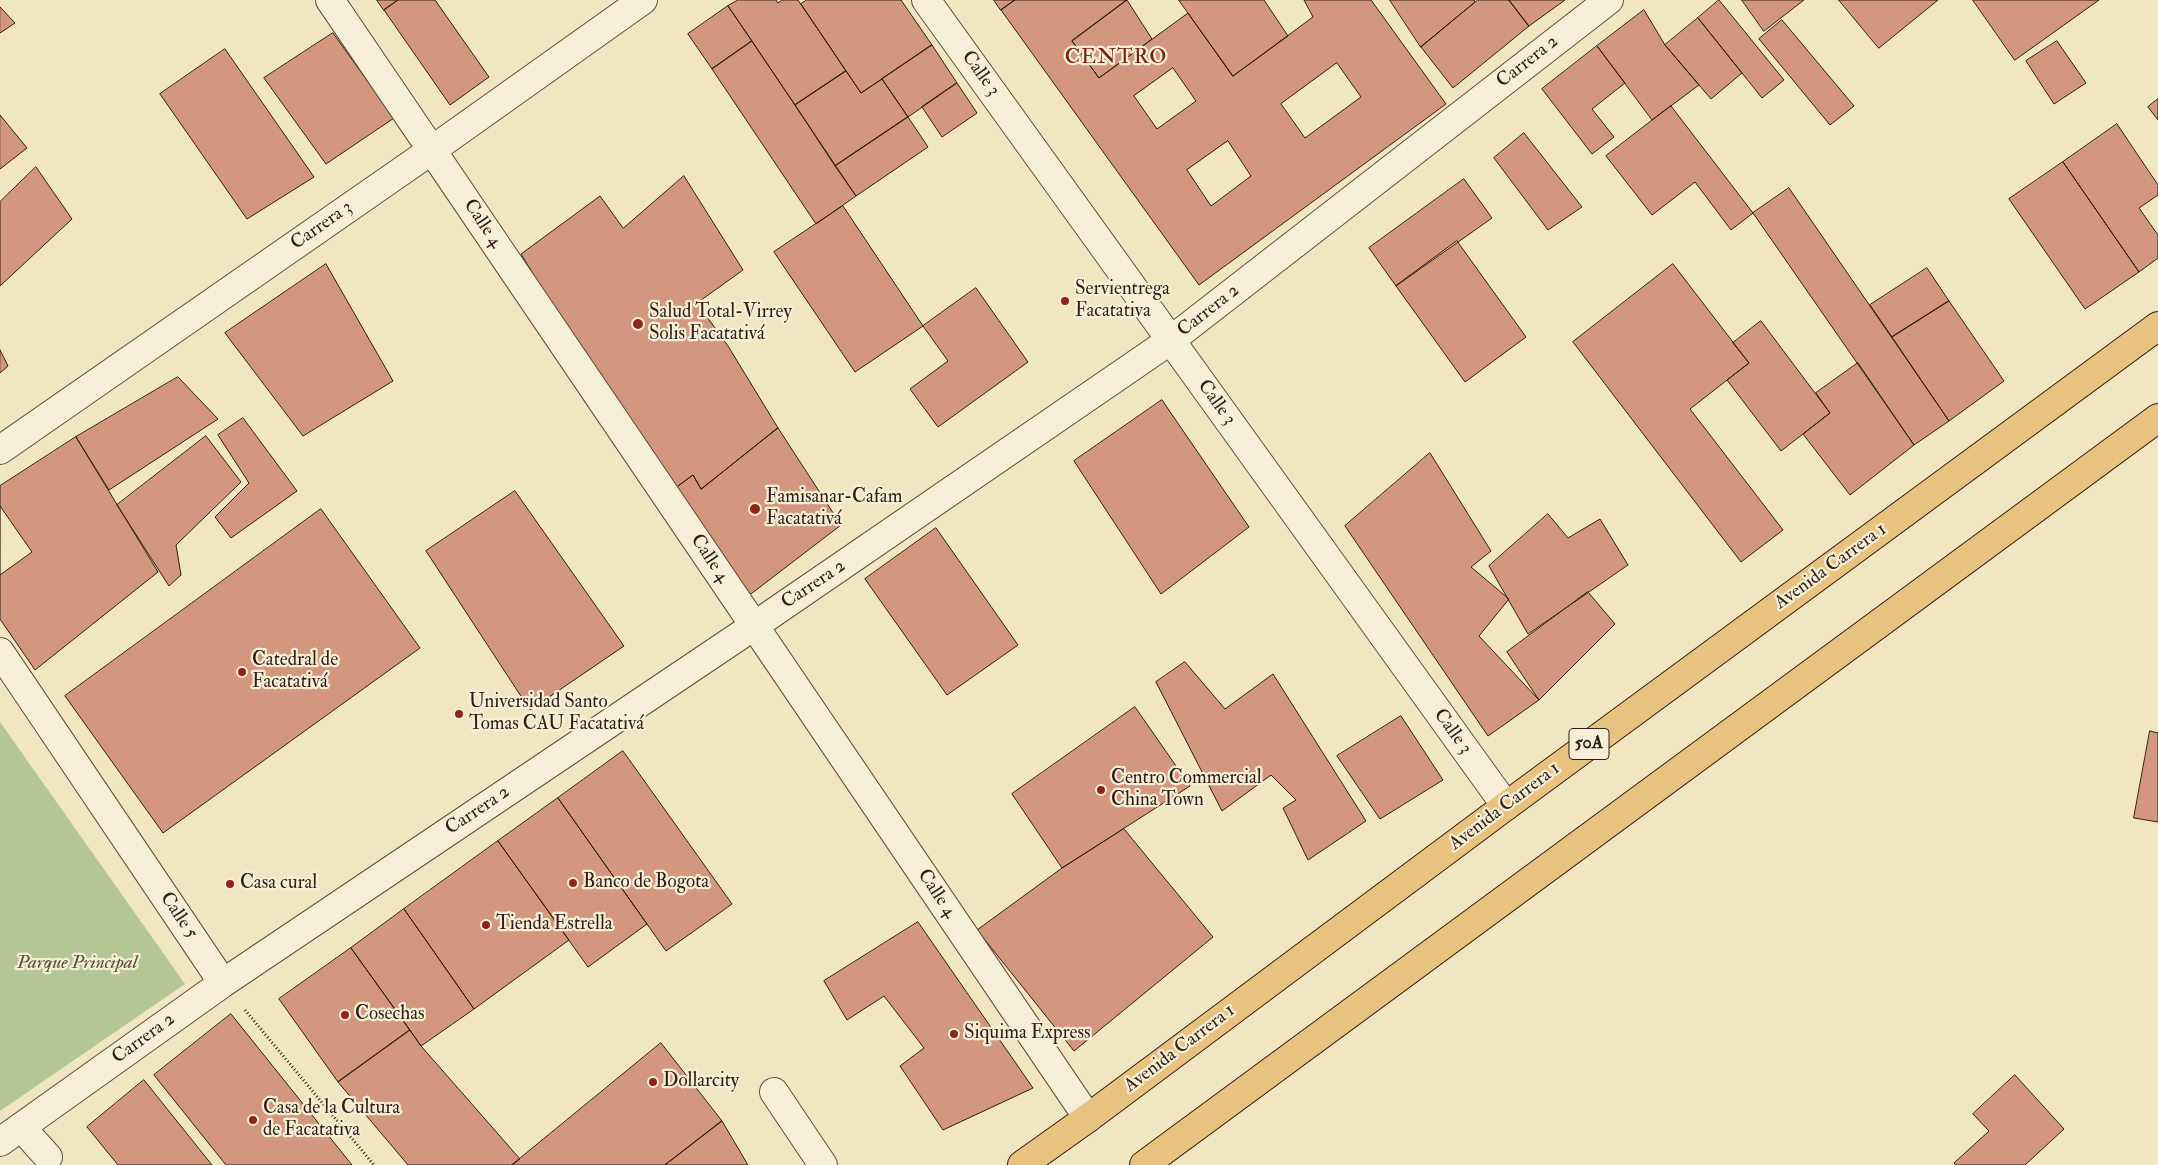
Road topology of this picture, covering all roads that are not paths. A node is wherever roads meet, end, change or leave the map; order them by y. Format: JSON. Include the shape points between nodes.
{"nodes":[{"id":1,"x":330,"y":0,"type":"edge"},
{"id":2,"x":643,"y":0,"type":"edge"},
{"id":3,"x":926,"y":0,"type":"edge"},
{"id":4,"x":1609,"y":0,"type":"edge"},
{"id":5,"x":432,"y":150,"type":"junction"},
{"id":6,"x":2158,"y":326,"type":"edge"},
{"id":7,"x":1171,"y":340,"type":"junction"},
{"id":8,"x":2158,"y":418,"type":"edge"},
{"id":9,"x":0,"y":450,"type":"edge"},
{"id":10,"x":754,"y":626,"type":"junction"},
{"id":11,"x":0,"y":652,"type":"edge"},
{"id":12,"x":1506,"y":806,"type":"junction"},
{"id":13,"x":223,"y":983,"type":"junction"},
{"id":14,"x":774,"y":1092,"type":"dead end"},
{"id":15,"x":1088,"y":1118,"type":"junction"},
{"id":16,"x":11,"y":1134,"type":"edge"},
{"id":17,"x":48,"y":1157,"type":"dead end"},
{"id":18,"x":823,"y":1165,"type":"edge"},
{"id":19,"x":1022,"y":1165,"type":"edge"},
{"id":20,"x":1144,"y":1165,"type":"edge"}],
"edges":[{"from":1,"to":5,"type":"street","name":"Calle 4"},
{"from":2,"to":5,"type":"street","name":"Carrera 3"},
{"from":3,"to":7,"type":"street","name":"Calle 3"},
{"from":4,"to":7,"type":"street","name":"Carrera 2"},
{"from":5,"to":9,"type":"street","name":"Carrera 3"},
{"from":5,"to":10,"type":"street","name":"Calle 4"},
{"from":6,"to":12,"type":"main road","name":"Avenida Carrera 1","number":"50A"},
{"from":7,"to":10,"type":"street","name":"Carrera 2"},
{"from":7,"to":12,"type":"street","name":"Calle 3"},
{"from":8,"to":20,"type":"main road"},
{"from":10,"to":13,"type":"street","name":"Carrera 2"},
{"from":10,"to":15,"type":"street","name":"Calle 4"},
{"from":11,"to":13,"type":"street","name":"Calle 5"},
{"from":12,"to":15,"type":"main road","name":"Avenida Carrera 1","number":"50A"},
{"from":13,"to":16,"type":"street","name":"Carrera 2"},
{"from":14,"to":18,"type":"street"},
{"from":15,"to":19,"type":"main road","name":"Avenida Carrera 1","number":"50A"},
{"from":16,"to":17,"type":"street"}]}
